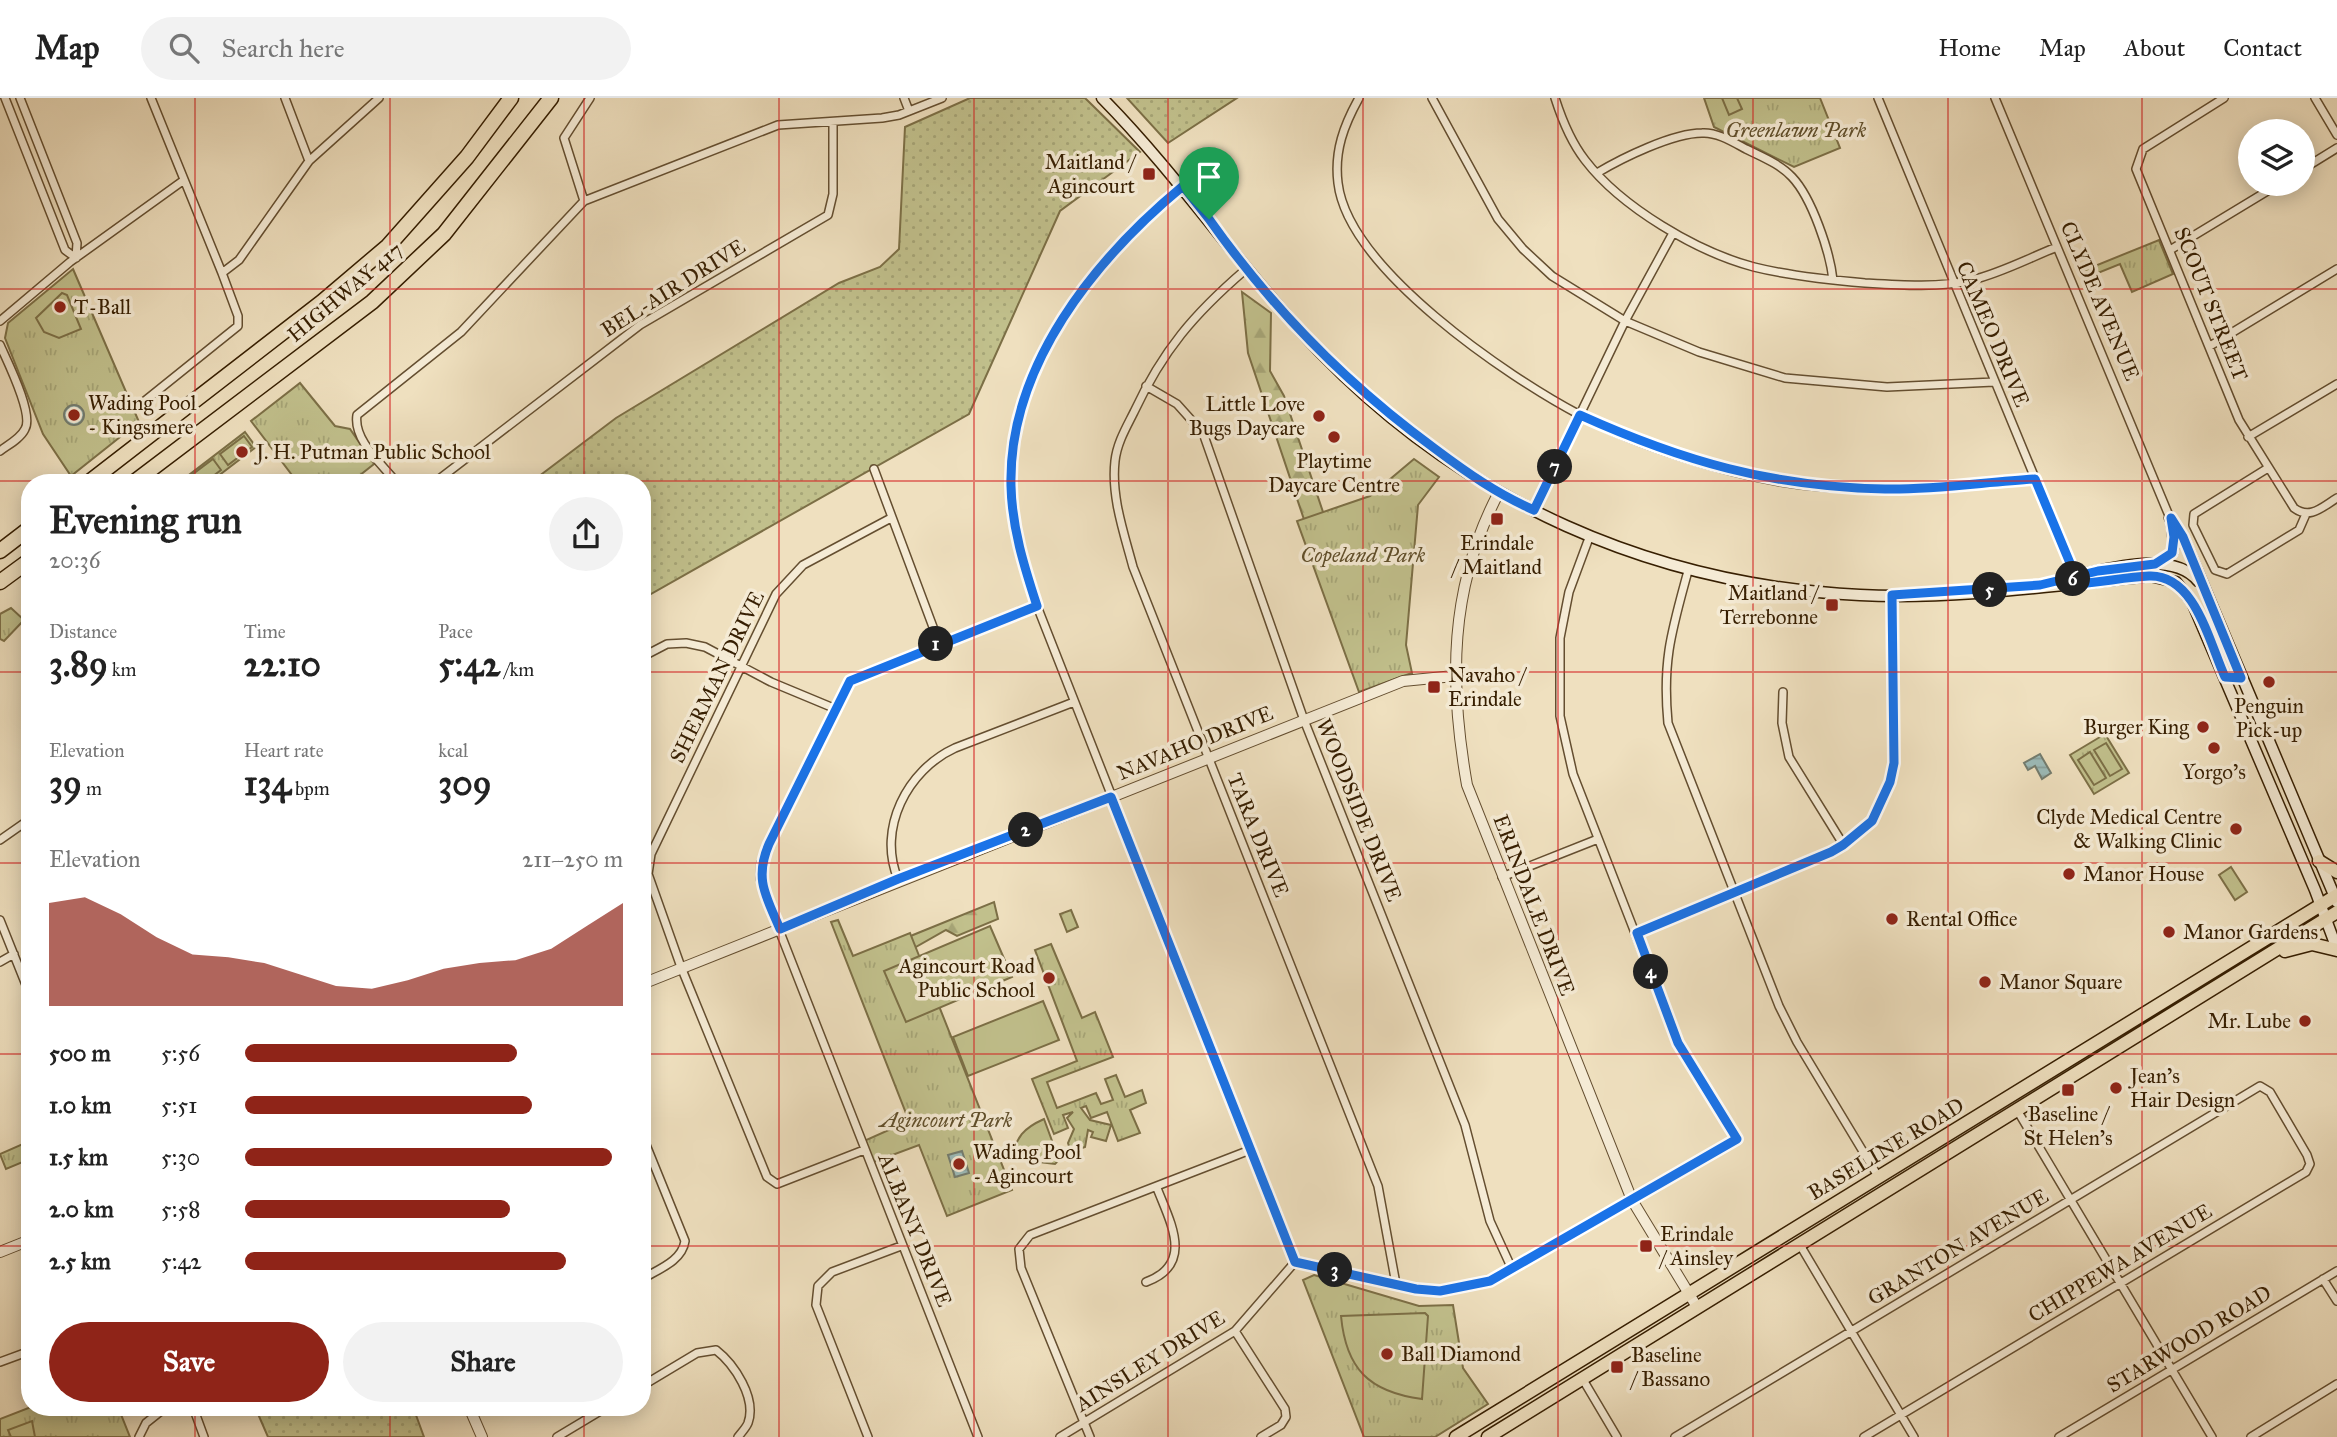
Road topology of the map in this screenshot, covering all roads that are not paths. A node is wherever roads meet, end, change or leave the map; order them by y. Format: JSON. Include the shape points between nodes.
{"nodes":[{"id":1,"x":21,"y":98,"type":"edge"},
{"id":2,"x":151,"y":98,"type":"edge"},
{"id":3,"x":285,"y":98,"type":"edge"},
{"id":4,"x":379,"y":98,"type":"edge"},
{"id":5,"x":511,"y":98,"type":"edge"},
{"id":6,"x":551,"y":98,"type":"edge"},
{"id":7,"x":590,"y":98,"type":"edge"},
{"id":8,"x":904,"y":98,"type":"edge"},
{"id":9,"x":942,"y":98,"type":"edge"},
{"id":10,"x":1102,"y":98,"type":"edge"},
{"id":11,"x":1359,"y":98,"type":"edge"},
{"id":12,"x":1432,"y":98,"type":"edge"},
{"id":13,"x":1555,"y":98,"type":"edge"},
{"id":14,"x":1878,"y":98,"type":"edge"},
{"id":15,"x":1995,"y":98,"type":"edge"},
{"id":16,"x":2224,"y":98,"type":"edge"},
{"id":17,"x":2315,"y":98,"type":"edge"},
{"id":18,"x":7,"y":101,"type":"edge"},
{"id":19,"x":909,"y":111,"type":"junction"},
{"id":20,"x":833,"y":122,"type":"junction"},
{"id":21,"x":2337,"y":135,"type":"edge"},
{"id":22,"x":2337,"y":148,"type":"edge"},
{"id":23,"x":309,"y":161,"type":"junction"},
{"id":24,"x":2315,"y":162,"type":"edge"},
{"id":25,"x":1597,"y":173,"type":"junction"},
{"id":26,"x":184,"y":180,"type":"junction"},
{"id":27,"x":1183,"y":186,"type":"junction"},
{"id":28,"x":2259,"y":196,"type":"edge"},
{"id":29,"x":584,"y":201,"type":"junction"},
{"id":30,"x":1673,"y":233,"type":"junction"},
{"id":31,"x":2057,"y":247,"type":"junction"},
{"id":32,"x":2170,"y":250,"type":"junction"},
{"id":33,"x":76,"y":258,"type":"junction"},
{"id":34,"x":2337,"y":269,"type":"edge"},
{"id":35,"x":1245,"y":270,"type":"junction"},
{"id":36,"x":222,"y":273,"type":"junction"},
{"id":37,"x":1833,"y":280,"type":"junction"},
{"id":38,"x":1953,"y":283,"type":"junction"},
{"id":39,"x":0,"y":321,"type":"edge"},
{"id":40,"x":1625,"y":321,"type":"junction"},
{"id":41,"x":0,"y":345,"type":"edge"},
{"id":42,"x":2210,"y":346,"type":"junction"},
{"id":43,"x":1994,"y":382,"type":"junction"},
{"id":44,"x":2337,"y":384,"type":"edge"},
{"id":45,"x":1146,"y":386,"type":"junction"},
{"id":46,"x":136,"y":408,"type":"dead end"},
{"id":47,"x":1580,"y":415,"type":"junction"},
{"id":48,"x":2248,"y":437,"type":"junction"},
{"id":49,"x":0,"y":451,"type":"edge"},
{"id":50,"x":2268,"y":468,"type":"junction"},
{"id":51,"x":874,"y":469,"type":"dead end"},
{"id":52,"x":100,"y":474,"type":"edge"},
{"id":53,"x":145,"y":474,"type":"edge"},
{"id":54,"x":390,"y":474,"type":"edge"},
{"id":55,"x":446,"y":474,"type":"edge"},
{"id":56,"x":2035,"y":479,"type":"junction"},
{"id":57,"x":1498,"y":494,"type":"junction"},
{"id":58,"x":2337,"y":498,"type":"edge"},
{"id":59,"x":1534,"y":510,"type":"junction"},
{"id":60,"x":2306,"y":514,"type":"junction"},
{"id":61,"x":891,"y":518,"type":"junction"},
{"id":62,"x":2171,"y":518,"type":"junction"},
{"id":63,"x":21,"y":535,"type":"edge"},
{"id":64,"x":1589,"y":538,"type":"junction"},
{"id":65,"x":0,"y":551,"type":"edge"},
{"id":66,"x":2155,"y":564,"type":"junction"},
{"id":67,"x":21,"y":567,"type":"edge"},
{"id":68,"x":1688,"y":571,"type":"junction"},
{"id":69,"x":2073,"y":581,"type":"junction"},
{"id":70,"x":0,"y":582,"type":"edge"},
{"id":71,"x":2204,"y":589,"type":"junction"},
{"id":72,"x":1892,"y":595,"type":"junction"},
{"id":73,"x":1037,"y":606,"type":"junction"},
{"id":74,"x":939,"y":643,"type":"junction"},
{"id":75,"x":651,"y":653,"type":"edge"},
{"id":76,"x":741,"y":667,"type":"junction"},
{"id":77,"x":1454,"y":676,"type":"junction"},
{"id":78,"x":2225,"y":677,"type":"junction"},
{"id":79,"x":2241,"y":678,"type":"junction"},
{"id":80,"x":1783,"y":692,"type":"dead end"},
{"id":81,"x":1074,"y":702,"type":"junction"},
{"id":82,"x":836,"y":709,"type":"junction"},
{"id":83,"x":1304,"y":720,"type":"junction"},
{"id":84,"x":1209,"y":757,"type":"junction"},
{"id":85,"x":1111,"y":797,"type":"junction"},
{"id":86,"x":21,"y":825,"type":"edge"},
{"id":87,"x":1598,"y":839,"type":"junction"},
{"id":88,"x":0,"y":840,"type":"edge"},
{"id":89,"x":1843,"y":845,"type":"junction"},
{"id":90,"x":651,"y":854,"type":"edge"},
{"id":91,"x":2319,"y":861,"type":"junction"},
{"id":92,"x":2337,"y":872,"type":"edge"},
{"id":93,"x":1501,"y":877,"type":"junction"},
{"id":94,"x":898,"y":879,"type":"junction"},
{"id":95,"x":651,"y":880,"type":"edge"},
{"id":96,"x":1733,"y":892,"type":"junction"},
{"id":97,"x":2336,"y":898,"type":"edge"},
{"id":98,"x":2320,"y":904,"type":"junction"},
{"id":99,"x":2332,"y":916,"type":"edge"},
{"id":100,"x":0,"y":920,"type":"edge"},
{"id":101,"x":780,"y":929,"type":"junction"},
{"id":102,"x":1637,"y":933,"type":"junction"},
{"id":103,"x":2337,"y":950,"type":"edge"},
{"id":104,"x":14,"y":954,"type":"junction"},
{"id":105,"x":2268,"y":956,"type":"junction"},
{"id":106,"x":0,"y":962,"type":"edge"},
{"id":107,"x":681,"y":967,"type":"junction"},
{"id":108,"x":21,"y":972,"type":"edge"},
{"id":109,"x":651,"y":980,"type":"edge"},
{"id":110,"x":2084,"y":1050,"type":"junction"},
{"id":111,"x":2091,"y":1064,"type":"junction"},
{"id":112,"x":2260,"y":1086,"type":"joint"},
{"id":113,"x":2017,"y":1110,"type":"junction"},
{"id":114,"x":864,"y":1150,"type":"junction"},
{"id":115,"x":1250,"y":1150,"type":"junction"},
{"id":116,"x":651,"y":1157,"type":"edge"},
{"id":117,"x":1879,"y":1178,"type":"junction"},
{"id":118,"x":1157,"y":1188,"type":"junction"},
{"id":119,"x":1632,"y":1200,"type":"junction"},
{"id":120,"x":2071,"y":1200,"type":"junction"},
{"id":121,"x":21,"y":1244,"type":"edge"},
{"id":122,"x":1800,"y":1245,"type":"junction"},
{"id":123,"x":901,"y":1246,"type":"junction"},
{"id":124,"x":0,"y":1252,"type":"edge"},
{"id":125,"x":1295,"y":1262,"type":"junction"},
{"id":126,"x":1512,"y":1269,"type":"junction"},
{"id":127,"x":2337,"y":1271,"type":"edge"},
{"id":128,"x":651,"y":1274,"type":"edge"},
{"id":129,"x":2323,"y":1279,"type":"junction"},
{"id":130,"x":1146,"y":1282,"type":"dead end"},
{"id":131,"x":1396,"y":1284,"type":"junction"},
{"id":132,"x":2121,"y":1284,"type":"junction"},
{"id":133,"x":1689,"y":1294,"type":"junction"},
{"id":134,"x":2337,"y":1301,"type":"edge"},
{"id":135,"x":1697,"y":1307,"type":"junction"},
{"id":136,"x":1235,"y":1331,"type":"junction"},
{"id":137,"x":1850,"y":1333,"type":"junction"},
{"id":138,"x":21,"y":1355,"type":"edge"},
{"id":139,"x":0,"y":1363,"type":"edge"},
{"id":140,"x":2172,"y":1369,"type":"junction"},
{"id":141,"x":1582,"y":1378,"type":"junction"},
{"id":142,"x":651,"y":1381,"type":"edge"},
{"id":143,"x":2337,"y":1384,"type":"edge"},
{"id":144,"x":1900,"y":1415,"type":"junction"},
{"id":145,"x":155,"y":1416,"type":"edge"},
{"id":146,"x":196,"y":1416,"type":"edge"},
{"id":147,"x":474,"y":1416,"type":"edge"},
{"id":148,"x":592,"y":1416,"type":"edge"},
{"id":149,"x":1084,"y":1423,"type":"junction"},
{"id":150,"x":139,"y":1437,"type":"edge"},
{"id":151,"x":204,"y":1437,"type":"edge"},
{"id":152,"x":482,"y":1437,"type":"edge"},
{"id":153,"x":557,"y":1437,"type":"edge"},
{"id":154,"x":738,"y":1437,"type":"edge"},
{"id":155,"x":868,"y":1437,"type":"edge"},
{"id":156,"x":978,"y":1437,"type":"edge"},
{"id":157,"x":1060,"y":1437,"type":"edge"},
{"id":158,"x":1090,"y":1437,"type":"edge"},
{"id":159,"x":1261,"y":1437,"type":"edge"},
{"id":160,"x":1456,"y":1437,"type":"edge"},
{"id":161,"x":1488,"y":1437,"type":"edge"},
{"id":162,"x":1617,"y":1437,"type":"edge"},
{"id":163,"x":1675,"y":1437,"type":"edge"},
{"id":164,"x":1864,"y":1437,"type":"edge"},
{"id":165,"x":1914,"y":1437,"type":"edge"},
{"id":166,"x":2059,"y":1437,"type":"edge"},
{"id":167,"x":2212,"y":1437,"type":"edge"},
{"id":168,"x":2251,"y":1437,"type":"edge"}],
"edges":[{"from":1,"to":18,"type":"street"},
{"from":1,"to":33,"type":"street","via":[[77,243]]},
{"from":2,"to":26,"type":"street"},
{"from":3,"to":23,"type":"street"},
{"from":4,"to":23,"type":"street"},
{"from":5,"to":52,"type":"highway","via":[[467,157],[388,246]]},
{"from":6,"to":53,"type":"highway","name":"HIGHWAY 417","via":[[443,234],[372,302]]},
{"from":7,"to":29,"type":"street","via":[[564,138]]},
{"from":8,"to":19,"type":"street"},
{"from":9,"to":19,"type":"street"},
{"from":10,"to":27,"type":"main road"},
{"from":11,"to":47,"type":"street","via":[[1343,128],[1337,166],[1338,186],[1360,240],[1443,324]]},
{"from":12,"to":40,"type":"street","via":[[1492,208],[1523,249],[1552,276]]},
{"from":13,"to":25,"type":"street","via":[[1564,126]]},
{"from":14,"to":38,"type":"street","name":"CAMEO DRIVE"},
{"from":15,"to":31,"type":"street","name":"CLYDE AVENUE"},
{"from":16,"to":32,"type":"street","name":"SCOUT STREET","via":[[2139,154],[2136,169]]},
{"from":17,"to":21,"type":"street"},
{"from":18,"to":33,"type":"street","via":[[65,250]]},
{"from":19,"to":20,"type":"street"},
{"from":20,"to":29,"type":"street","via":[[778,125]]},
{"from":20,"to":55,"type":"street","name":"BEL-AIR DRIVE","via":[[833,194],[828,215],[640,324]]},
{"from":22,"to":24,"type":"street"},
{"from":23,"to":36,"type":"street","via":[[239,260]]},
{"from":25,"to":30,"type":"street","via":[[1626,201]]},
{"from":25,"to":37,"type":"street","via":[[1686,134],[1705,132],[1724,138],[1774,163],[1802,189],[1831,260]]},
{"from":26,"to":33,"type":"street"},
{"from":26,"to":36,"type":"street"},
{"from":27,"to":35,"type":"main road"},
{"from":27,"to":73,"type":"street","via":[[1128,234],[1068,313],[1046,349],[1021,409],[1011,489],[1019,550]]},
{"from":28,"to":32,"type":"street"},
{"from":29,"to":54,"type":"street","via":[[461,332],[357,415],[359,436]]},
{"from":30,"to":37,"type":"street","via":[[1753,267]]},
{"from":30,"to":40,"type":"street"},
{"from":31,"to":38,"type":"street"},
{"from":31,"to":62,"type":"street","name":"CLYDE AVENUE"},
{"from":32,"to":42,"type":"street","name":"SCOUT STREET"},
{"from":33,"to":39,"type":"street"},
{"from":34,"to":42,"type":"street"},
{"from":35,"to":45,"type":"street","name":"TARA DRIVE","via":[[1199,310]]},
{"from":35,"to":57,"type":"main road","via":[[1360,392]]},
{"from":36,"to":46,"type":"street","via":[[238,316],[233,334]]},
{"from":37,"to":38,"type":"street"},
{"from":38,"to":43,"type":"street","name":"CAMEO DRIVE"},
{"from":40,"to":43,"type":"street","via":[[1699,352],[1785,378],[1887,387]]},
{"from":40,"to":47,"type":"street"},
{"from":41,"to":49,"type":"street","via":[[28,423],[25,431]]},
{"from":42,"to":48,"type":"street","name":"SCOUT STREET"},
{"from":43,"to":56,"type":"street","name":"CAMEO DRIVE"},
{"from":44,"to":48,"type":"street"},
{"from":45,"to":83,"type":"street","name":"WOODSIDE DRIVE","via":[[1177,404],[1203,433]]},
{"from":45,"to":84,"type":"street","name":"TARA DRIVE","via":[[1119,444],[1116,500],[1133,567]]},
{"from":47,"to":56,"type":"street","via":[[1704,465],[1782,482],[1887,489]]},
{"from":47,"to":59,"type":"street"},
{"from":48,"to":50,"type":"street","name":"SCOUT STREET"},
{"from":50,"to":60,"type":"street","name":"SCOUT STREET","via":[[2294,508]]},
{"from":50,"to":60,"type":"street","via":[[2194,514],[2193,525],[2215,570],[2227,574],[2299,530]]},
{"from":51,"to":61,"type":"street"},
{"from":56,"to":69,"type":"street","name":"CAMEO DRIVE"},
{"from":57,"to":59,"type":"main road"},
{"from":57,"to":77,"type":"street","name":"ERINDALE DRIVE","via":[[1465,582]]},
{"from":58,"to":60,"type":"street"},
{"from":59,"to":64,"type":"main road"},
{"from":61,"to":74,"type":"street"},
{"from":61,"to":76,"type":"street","name":"SHERMAN DRIVE","via":[[803,565],[788,579],[776,594]]},
{"from":62,"to":66,"type":"main road","via":[[2172,553]]},
{"from":62,"to":71,"type":"main road"},
{"from":63,"to":65,"type":"highway"},
{"from":64,"to":68,"type":"main road"},
{"from":64,"to":87,"type":"street","via":[[1560,638],[1558,697],[1573,774]]},
{"from":66,"to":69,"type":"main road"},
{"from":66,"to":71,"type":"main road","via":[[2189,572]]},
{"from":67,"to":70,"type":"highway"},
{"from":68,"to":72,"type":"main road","via":[[1832,593]]},
{"from":68,"to":96,"type":"street","via":[[1667,645],[1668,723]]},
{"from":69,"to":72,"type":"main road"},
{"from":69,"to":78,"type":"main road","via":[[2157,576],[2176,582],[2189,596]]},
{"from":71,"to":79,"type":"main road"},
{"from":72,"to":89,"type":"street","via":[[1894,763],[1872,821]]},
{"from":73,"to":74,"type":"street","name":"ALBANY DRIVE"},
{"from":73,"to":81,"type":"street"},
{"from":74,"to":82,"type":"street","name":"ALBANY DRIVE","via":[[850,681]]},
{"from":75,"to":76,"type":"street","via":[[686,643],[705,647]]},
{"from":76,"to":82,"type":"street"},
{"from":76,"to":90,"type":"street","name":"SHERMAN DRIVE"},
{"from":77,"to":83,"type":"street","name":"NAVAHO DRIVE","via":[[1403,681]]},
{"from":77,"to":93,"type":"street","name":"ERINDALE DRIVE","via":[[1467,785]]},
{"from":78,"to":79,"type":"main road"},
{"from":78,"to":98,"type":"main road"},
{"from":79,"to":91,"type":"main road"},
{"from":80,"to":89,"type":"street","via":[[1782,723],[1789,757]]},
{"from":81,"to":85,"type":"street"},
{"from":81,"to":94,"type":"street","via":[[955,748],[922,769],[892,830],[890,860]]},
{"from":82,"to":101,"type":"street","name":"ALBANY DRIVE","via":[[761,863],[760,878]]},
{"from":83,"to":84,"type":"street","name":"NAVAHO DRIVE"},
{"from":83,"to":126,"type":"street","name":"WOODSIDE DRIVE","via":[[1465,1125],[1490,1221]]},
{"from":84,"to":85,"type":"street","name":"NAVAHO DRIVE"},
{"from":84,"to":131,"type":"street","name":"TARA DRIVE","via":[[1378,1186]]},
{"from":85,"to":94,"type":"street","name":"NAVAHO DRIVE"},
{"from":85,"to":115,"type":"street"},
{"from":86,"to":88,"type":"street"},
{"from":87,"to":93,"type":"street"},
{"from":87,"to":102,"type":"street"},
{"from":89,"to":96,"type":"street"},
{"from":91,"to":92,"type":"main road"},
{"from":91,"to":97,"type":"main road"},
{"from":93,"to":119,"type":"street","name":"ERINDALE DRIVE"},
{"from":94,"to":101,"type":"street","name":"NAVAHO DRIVE"},
{"from":95,"to":107,"type":"street","name":"SHERMAN DRIVE"},
{"from":96,"to":102,"type":"street"},
{"from":96,"to":117,"type":"street","via":[[1797,1042]]},
{"from":97,"to":98,"type":"main road","name":"BASELINE ROAD"},
{"from":98,"to":99,"type":"main road"},
{"from":98,"to":110,"type":"main road","name":"BASELINE ROAD"},
{"from":99,"to":103,"type":"main road"},
{"from":99,"to":105,"type":"main road","name":"BASELINE ROAD"},
{"from":100,"to":104,"type":"street"},
{"from":101,"to":107,"type":"street","name":"NAVAHO DRIVE"},
{"from":101,"to":114,"type":"street","name":"ALBANY DRIVE"},
{"from":102,"to":119,"type":"street","via":[[1678,1043],[1737,1139]]},
{"from":103,"to":105,"type":"main road","via":[[2312,944]]},
{"from":104,"to":106,"type":"street"},
{"from":104,"to":108,"type":"street"},
{"from":105,"to":111,"type":"main road","name":"BASELINE ROAD"},
{"from":107,"to":109,"type":"street","name":"NAVAHO DRIVE"},
{"from":107,"to":114,"type":"street","name":"SHERMAN DRIVE","via":[[766,1177],[777,1184]]},
{"from":110,"to":111,"type":"main road"},
{"from":110,"to":117,"type":"main road","name":"BASELINE ROAD"},
{"from":111,"to":113,"type":"main road","name":"BASELINE ROAD"},
{"from":112,"to":120,"type":"street","name":"GRANTON AVENUE"},
{"from":112,"to":132,"type":"street","name":"CHIPPEWA AVENUE","via":[[2270,1092],[2307,1155],[2310,1164],[2306,1172]]},
{"from":113,"to":120,"type":"street"},
{"from":113,"to":122,"type":"main road","name":"BASELINE ROAD"},
{"from":114,"to":123,"type":"street","name":"ALBANY DRIVE"},
{"from":115,"to":118,"type":"street"},
{"from":115,"to":125,"type":"street"},
{"from":116,"to":128,"type":"street","via":[[685,1241],[677,1258]]},
{"from":117,"to":133,"type":"main road","name":"BASELINE ROAD"},
{"from":118,"to":130,"type":"street","via":[[1177,1243],[1176,1254],[1157,1278]]},
{"from":118,"to":149,"type":"street","via":[[1030,1235],[1019,1249],[1021,1268]]},
{"from":119,"to":126,"type":"street"},
{"from":119,"to":133,"type":"street","name":"ERINDALE DRIVE"},
{"from":120,"to":132,"type":"street"},
{"from":120,"to":137,"type":"street","name":"GRANTON AVENUE"},
{"from":121,"to":124,"type":"street"},
{"from":122,"to":135,"type":"main road","name":"BASELINE ROAD"},
{"from":122,"to":137,"type":"street"},
{"from":123,"to":155,"type":"street","via":[[832,1272],[818,1286],[816,1305]]},
{"from":123,"to":156,"type":"street","name":"ALBANY DRIVE"},
{"from":125,"to":131,"type":"street"},
{"from":125,"to":136,"type":"street","name":"AINSLEY DRIVE"},
{"from":126,"to":131,"type":"street","via":[[1490,1281],[1440,1291]]},
{"from":127,"to":129,"type":"street","name":"STARWOOD ROAD"},
{"from":129,"to":134,"type":"street"},
{"from":129,"to":140,"type":"street","name":"STARWOOD ROAD"},
{"from":132,"to":140,"type":"street"},
{"from":132,"to":144,"type":"street","name":"CHIPPEWA AVENUE"},
{"from":133,"to":135,"type":"street","name":"ERINDALE DRIVE"},
{"from":133,"to":160,"type":"main road","name":"BASELINE ROAD"},
{"from":135,"to":141,"type":"main road","name":"BASELINE ROAD"},
{"from":136,"to":149,"type":"street","name":"AINSLEY DRIVE"},
{"from":136,"to":159,"type":"street","via":[[1285,1409],[1280,1425]]},
{"from":137,"to":144,"type":"street"},
{"from":137,"to":163,"type":"street","name":"GRANTON AVENUE"},
{"from":138,"to":139,"type":"street"},
{"from":140,"to":166,"type":"street","name":"STARWOOD ROAD"},
{"from":140,"to":167,"type":"street"},
{"from":141,"to":161,"type":"main road","name":"BASELINE ROAD"},
{"from":141,"to":162,"type":"street"},
{"from":142,"to":154,"type":"street","via":[[697,1353],[716,1350],[735,1366],[748,1403],[748,1422]]},
{"from":143,"to":168,"type":"street"},
{"from":144,"to":164,"type":"street","name":"CHIPPEWA AVENUE"},
{"from":144,"to":165,"type":"street"},
{"from":145,"to":150,"type":"street"},
{"from":146,"to":151,"type":"street"},
{"from":147,"to":152,"type":"street"},
{"from":148,"to":153,"type":"street"},
{"from":149,"to":157,"type":"street","name":"AINSLEY DRIVE"},
{"from":149,"to":158,"type":"street"}]}
